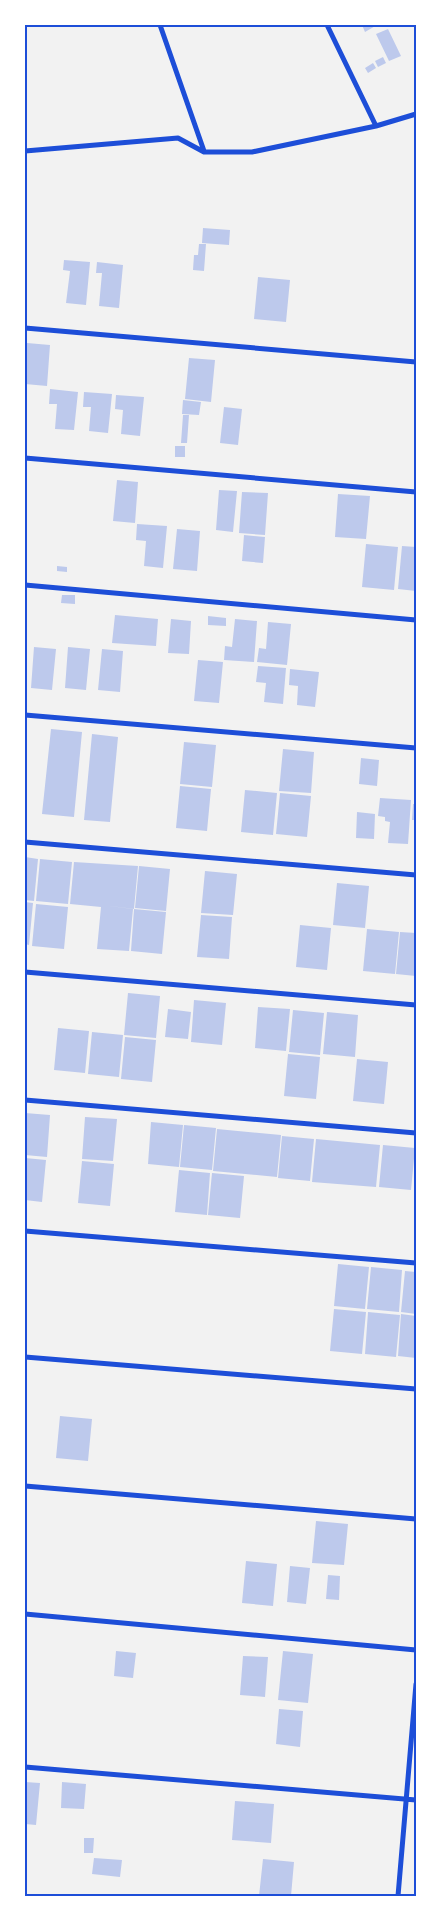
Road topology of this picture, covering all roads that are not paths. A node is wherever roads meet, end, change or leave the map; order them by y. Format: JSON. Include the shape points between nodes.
{"nodes":[{"id":1,"x":160,"y":25,"type":"edge"},
{"id":2,"x":327,"y":25,"type":"edge"},
{"id":3,"x":416,"y":114,"type":"edge"},
{"id":4,"x":376,"y":126,"type":"junction"},
{"id":5,"x":25,"y":151,"type":"edge"},
{"id":6,"x":204,"y":152,"type":"junction"},
{"id":7,"x":25,"y":328,"type":"edge"},
{"id":8,"x":416,"y":362,"type":"edge"},
{"id":9,"x":25,"y":458,"type":"edge"},
{"id":10,"x":416,"y":492,"type":"edge"},
{"id":11,"x":25,"y":585,"type":"edge"},
{"id":12,"x":416,"y":620,"type":"edge"},
{"id":13,"x":25,"y":715,"type":"edge"},
{"id":14,"x":416,"y":748,"type":"edge"},
{"id":15,"x":25,"y":842,"type":"edge"},
{"id":16,"x":416,"y":875,"type":"edge"},
{"id":17,"x":25,"y":972,"type":"edge"},
{"id":18,"x":416,"y":1005,"type":"edge"},
{"id":19,"x":25,"y":1100,"type":"edge"},
{"id":20,"x":416,"y":1133,"type":"edge"},
{"id":21,"x":25,"y":1231,"type":"edge"},
{"id":22,"x":416,"y":1263,"type":"edge"},
{"id":23,"x":25,"y":1357,"type":"edge"},
{"id":24,"x":416,"y":1389,"type":"edge"},
{"id":25,"x":25,"y":1486,"type":"edge"},
{"id":26,"x":416,"y":1519,"type":"edge"},
{"id":27,"x":25,"y":1614,"type":"edge"},
{"id":28,"x":416,"y":1650,"type":"edge"},
{"id":29,"x":416,"y":1684,"type":"edge"},
{"id":30,"x":25,"y":1767,"type":"edge"},
{"id":31,"x":406,"y":1799,"type":"junction"},
{"id":32,"x":416,"y":1800,"type":"edge"},
{"id":33,"x":398,"y":1896,"type":"edge"}],
"edges":[{"from":1,"to":6,"type":"street"},
{"from":2,"to":4,"type":"street"},
{"from":3,"to":4,"type":"street"},
{"from":4,"to":6,"type":"street","via":[[252,152]]},
{"from":5,"to":6,"type":"street","via":[[178,138]]},
{"from":7,"to":8,"type":"street"},
{"from":9,"to":10,"type":"street"},
{"from":11,"to":12,"type":"street"},
{"from":13,"to":14,"type":"street"},
{"from":15,"to":16,"type":"street"},
{"from":17,"to":18,"type":"street"},
{"from":19,"to":20,"type":"street"},
{"from":21,"to":22,"type":"street"},
{"from":23,"to":24,"type":"street"},
{"from":25,"to":26,"type":"street"},
{"from":27,"to":28,"type":"street"},
{"from":29,"to":31,"type":"street"},
{"from":30,"to":31,"type":"street"},
{"from":31,"to":32,"type":"street"},
{"from":31,"to":33,"type":"street"}]}
